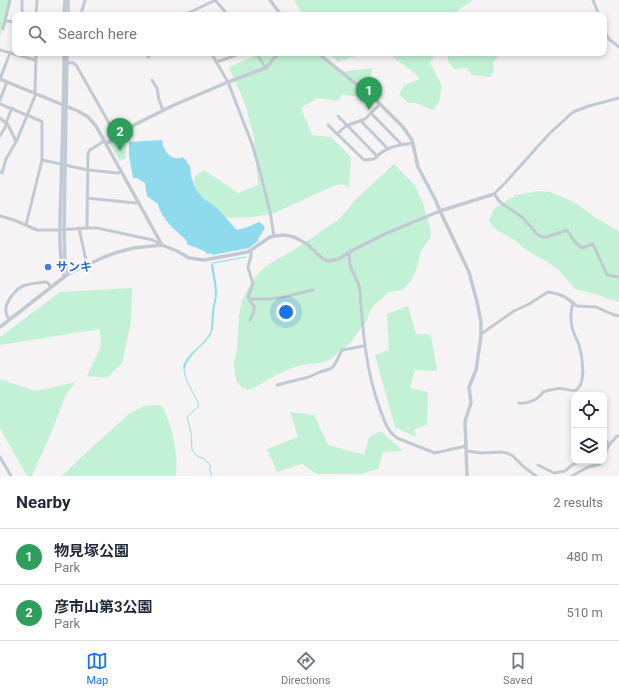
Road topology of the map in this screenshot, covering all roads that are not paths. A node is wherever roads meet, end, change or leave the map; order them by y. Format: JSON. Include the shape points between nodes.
{"nodes":[{"id":1,"x":10,"y":0,"type":"edge"},
{"id":2,"x":22,"y":0,"type":"edge"},
{"id":3,"x":37,"y":0,"type":"edge"},
{"id":4,"x":65,"y":0,"type":"edge"},
{"id":5,"x":68,"y":0,"type":"edge"},
{"id":6,"x":85,"y":0,"type":"edge"},
{"id":7,"x":215,"y":0,"type":"edge"},
{"id":8,"x":270,"y":0,"type":"edge"},
{"id":9,"x":593,"y":0,"type":"edge"},
{"id":10,"x":22,"y":12,"type":"edge"},
{"id":11,"x":36,"y":12,"type":"edge"},
{"id":12,"x":64,"y":12,"type":"edge"},
{"id":13,"x":68,"y":12,"type":"edge"},
{"id":14,"x":82,"y":12,"type":"edge"},
{"id":15,"x":190,"y":12,"type":"edge"},
{"id":16,"x":225,"y":12,"type":"edge"},
{"id":17,"x":279,"y":12,"type":"edge"},
{"id":18,"x":597,"y":12,"type":"edge"},
{"id":19,"x":5,"y":21,"type":"junction"},
{"id":20,"x":12,"y":22,"type":"edge"},
{"id":21,"x":3,"y":29,"type":"dead end"},
{"id":22,"x":607,"y":36,"type":"edge"},
{"id":23,"x":619,"y":47,"type":"edge"},
{"id":24,"x":0,"y":50,"type":"edge"},
{"id":25,"x":10,"y":53,"type":"joint"},
{"id":26,"x":21,"y":56,"type":"edge"},
{"id":27,"x":36,"y":56,"type":"edge"},
{"id":28,"x":64,"y":56,"type":"edge"},
{"id":29,"x":67,"y":56,"type":"edge"},
{"id":30,"x":213,"y":56,"type":"edge"},
{"id":31,"x":234,"y":56,"type":"edge"},
{"id":32,"x":258,"y":56,"type":"edge"},
{"id":33,"x":276,"y":56,"type":"edge"},
{"id":34,"x":322,"y":56,"type":"edge"},
{"id":35,"x":35,"y":60,"type":"junction"},
{"id":36,"x":67,"y":62,"type":"junction"},
{"id":37,"x":218,"y":62,"type":"junction"},
{"id":38,"x":266,"y":68,"type":"junction"},
{"id":39,"x":0,"y":79,"type":"edge"},
{"id":40,"x":152,"y":80,"type":"dead end"},
{"id":41,"x":7,"y":82,"type":"junction"},
{"id":42,"x":228,"y":82,"type":"junction"},
{"id":43,"x":35,"y":94,"type":"junction"},
{"id":44,"x":619,"y":98,"type":"edge"},
{"id":45,"x":0,"y":100,"type":"edge"},
{"id":46,"x":0,"y":104,"type":"edge"},
{"id":47,"x":380,"y":104,"type":"junction"},
{"id":48,"x":65,"y":105,"type":"junction"},
{"id":49,"x":12,"y":108,"type":"junction"},
{"id":50,"x":163,"y":110,"type":"junction"},
{"id":51,"x":371,"y":113,"type":"junction"},
{"id":52,"x":27,"y":115,"type":"junction"},
{"id":53,"x":338,"y":116,"type":"dead end"},
{"id":54,"x":0,"y":118,"type":"edge"},
{"id":55,"x":361,"y":120,"type":"junction"},
{"id":56,"x":6,"y":123,"type":"junction"},
{"id":57,"x":328,"y":125,"type":"dead end"},
{"id":58,"x":347,"y":125,"type":"junction"},
{"id":59,"x":337,"y":134,"type":"junction"},
{"id":60,"x":0,"y":136,"type":"edge"},
{"id":61,"x":117,"y":137,"type":"junction"},
{"id":62,"x":16,"y":141,"type":"junction"},
{"id":63,"x":105,"y":143,"type":"junction"},
{"id":64,"x":413,"y":143,"type":"junction"},
{"id":65,"x":400,"y":144,"type":"junction"},
{"id":66,"x":388,"y":149,"type":"junction"},
{"id":67,"x":377,"y":156,"type":"junction"},
{"id":68,"x":42,"y":160,"type":"junction"},
{"id":69,"x":63,"y":165,"type":"junction"},
{"id":70,"x":88,"y":170,"type":"junction"},
{"id":71,"x":0,"y":172,"type":"edge"},
{"id":72,"x":121,"y":172,"type":"junction"},
{"id":73,"x":494,"y":194,"type":"junction"},
{"id":74,"x":87,"y":198,"type":"junction"},
{"id":75,"x":138,"y":202,"type":"junction"},
{"id":76,"x":440,"y":211,"type":"junction"},
{"id":77,"x":0,"y":216,"type":"edge"},
{"id":78,"x":26,"y":225,"type":"junction"},
{"id":79,"x":79,"y":228,"type":"junction"},
{"id":80,"x":87,"y":228,"type":"junction"},
{"id":81,"x":62,"y":230,"type":"junction"},
{"id":82,"x":274,"y":236,"type":"junction"},
{"id":83,"x":162,"y":246,"type":"junction"},
{"id":84,"x":251,"y":250,"type":"junction"},
{"id":85,"x":349,"y":252,"type":"junction"},
{"id":86,"x":87,"y":265,"type":"junction"},
{"id":87,"x":66,"y":276,"type":"junction"},
{"id":88,"x":619,"y":277,"type":"edge"},
{"id":89,"x":51,"y":287,"type":"junction"},
{"id":90,"x":313,"y":290,"type":"dead end"},
{"id":91,"x":249,"y":299,"type":"junction"},
{"id":92,"x":573,"y":302,"type":"junction"},
{"id":93,"x":619,"y":316,"type":"edge"},
{"id":94,"x":9,"y":320,"type":"junction"},
{"id":95,"x":250,"y":320,"type":"dead end"},
{"id":96,"x":0,"y":326,"type":"edge"},
{"id":97,"x":481,"y":334,"type":"junction"},
{"id":98,"x":364,"y":346,"type":"junction"},
{"id":99,"x":277,"y":385,"type":"dead end"},
{"id":100,"x":573,"y":391,"type":"joint"},
{"id":101,"x":519,"y":403,"type":"dead end"},
{"id":102,"x":619,"y":436,"type":"edge"},
{"id":103,"x":607,"y":441,"type":"edge"},
{"id":104,"x":610,"y":445,"type":"junction"},
{"id":105,"x":466,"y":446,"type":"junction"},
{"id":106,"x":607,"y":450,"type":"edge"},
{"id":107,"x":466,"y":451,"type":"junction"},
{"id":108,"x":0,"y":457,"type":"edge"},
{"id":109,"x":574,"y":464,"type":"edge"},
{"id":110,"x":595,"y":464,"type":"edge"},
{"id":111,"x":538,"y":465,"type":"dead end"},
{"id":112,"x":11,"y":476,"type":"edge"},
{"id":113,"x":467,"y":476,"type":"edge"},
{"id":114,"x":536,"y":476,"type":"edge"},
{"id":115,"x":572,"y":476,"type":"edge"}],
"edges":[{"from":1,"to":19,"type":"street"},
{"from":2,"to":10,"type":"street"},
{"from":3,"to":11,"type":"street"},
{"from":4,"to":12,"type":"street"},
{"from":5,"to":13,"type":"street"},
{"from":6,"to":14,"type":"street"},
{"from":7,"to":15,"type":"street"},
{"from":7,"to":16,"type":"street"},
{"from":8,"to":17,"type":"street"},
{"from":9,"to":18,"type":"street"},
{"from":19,"to":20,"type":"street"},
{"from":19,"to":21,"type":"street"},
{"from":22,"to":23,"type":"street"},
{"from":24,"to":25,"type":"street"},
{"from":25,"to":39,"type":"street"},
{"from":26,"to":35,"type":"street"},
{"from":27,"to":35,"type":"street"},
{"from":28,"to":48,"type":"street"},
{"from":29,"to":36,"type":"street"},
{"from":30,"to":37,"type":"street"},
{"from":31,"to":37,"type":"street"},
{"from":32,"to":38,"type":"street"},
{"from":33,"to":38,"type":"street"},
{"from":34,"to":47,"type":"street"},
{"from":35,"to":43,"type":"street"},
{"from":36,"to":48,"type":"street"},
{"from":36,"to":61,"type":"street","via":[[76,65]]},
{"from":37,"to":42,"type":"street"},
{"from":38,"to":42,"type":"street"},
{"from":39,"to":41,"type":"street"},
{"from":40,"to":50,"type":"street"},
{"from":41,"to":43,"type":"street"},
{"from":41,"to":45,"type":"street"},
{"from":42,"to":50,"type":"street"},
{"from":42,"to":82,"type":"street","via":[[252,144]]},
{"from":43,"to":48,"type":"street"},
{"from":43,"to":52,"type":"street"},
{"from":44,"to":73,"type":"street","via":[[573,112]]},
{"from":46,"to":49,"type":"street"},
{"from":47,"to":51,"type":"street"},
{"from":47,"to":64,"type":"street","via":[[403,127]]},
{"from":48,"to":63,"type":"street","via":[[88,117]]},
{"from":48,"to":69,"type":"street"},
{"from":49,"to":52,"type":"street"},
{"from":49,"to":56,"type":"street"},
{"from":50,"to":61,"type":"street"},
{"from":51,"to":55,"type":"street"},
{"from":51,"to":65,"type":"street"},
{"from":52,"to":62,"type":"street"},
{"from":52,"to":68,"type":"street","via":[[42,121]]},
{"from":53,"to":58,"type":"street"},
{"from":54,"to":56,"type":"street"},
{"from":55,"to":58,"type":"street"},
{"from":55,"to":66,"type":"street"},
{"from":56,"to":60,"type":"street"},
{"from":56,"to":62,"type":"street"},
{"from":57,"to":59,"type":"street"},
{"from":58,"to":59,"type":"street"},
{"from":58,"to":67,"type":"street"},
{"from":59,"to":67,"type":"street","via":[[364,160]]},
{"from":61,"to":63,"type":"street"},
{"from":62,"to":71,"type":"street","via":[[2,173]]},
{"from":63,"to":70,"type":"street","via":[[89,152]]},
{"from":63,"to":72,"type":"street"},
{"from":64,"to":65,"type":"street"},
{"from":64,"to":76,"type":"street","via":[[418,167]]},
{"from":65,"to":66,"type":"street"},
{"from":66,"to":67,"type":"street"},
{"from":68,"to":69,"type":"street"},
{"from":68,"to":78,"type":"street"},
{"from":69,"to":70,"type":"street"},
{"from":69,"to":81,"type":"street"},
{"from":70,"to":72,"type":"street","via":[[118,174]]},
{"from":70,"to":74,"type":"street"},
{"from":72,"to":75,"type":"street"},
{"from":73,"to":76,"type":"street"},
{"from":73,"to":88,"type":"street","via":[[542,237],[567,230],[582,248],[593,244],[607,275]]},
{"from":74,"to":75,"type":"street","via":[[135,204]]},
{"from":74,"to":80,"type":"street"},
{"from":75,"to":83,"type":"street"},
{"from":76,"to":85,"type":"street"},
{"from":76,"to":97,"type":"street","via":[[469,272],[481,321]]},
{"from":77,"to":78,"type":"street"},
{"from":78,"to":81,"type":"street","via":[[37,230]]},
{"from":79,"to":80,"type":"street"},
{"from":79,"to":81,"type":"street"},
{"from":79,"to":86,"type":"street"},
{"from":80,"to":83,"type":"street","via":[[152,240]]},
{"from":81,"to":87,"type":"street"},
{"from":82,"to":84,"type":"street"},
{"from":82,"to":85,"type":"street","via":[[294,237],[328,261],[339,259]]},
{"from":83,"to":84,"type":"street","via":[[198,260]]},
{"from":83,"to":86,"type":"street","via":[[118,252]]},
{"from":84,"to":91,"type":"street","via":[[248,267],[253,284]]},
{"from":85,"to":98,"type":"street","via":[[350,266],[359,285]]},
{"from":86,"to":87,"type":"street"},
{"from":87,"to":89,"type":"street"},
{"from":89,"to":94,"type":"street"},
{"from":89,"to":94,"type":"street","via":[[45,282],[22,286],[8,302],[6,308]]},
{"from":90,"to":91,"type":"street","via":[[272,299]]},
{"from":91,"to":95,"type":"street","via":[[254,306]]},
{"from":92,"to":93,"type":"street","via":[[577,306],[596,307]]},
{"from":92,"to":97,"type":"street","via":[[548,292]]},
{"from":92,"to":100,"type":"street","via":[[571,326],[579,344],[583,370],[579,386]]},
{"from":94,"to":96,"type":"street"},
{"from":97,"to":105,"type":"street","via":[[476,370],[469,387],[471,403],[465,421]]},
{"from":98,"to":99,"type":"street","via":[[342,350],[330,369]]},
{"from":98,"to":105,"type":"street","via":[[370,379],[386,426],[392,434],[405,442],[436,453]]},
{"from":100,"to":101,"type":"street","via":[[563,388],[543,392],[540,397],[527,403]]},
{"from":102,"to":104,"type":"street"},
{"from":103,"to":104,"type":"street"},
{"from":104,"to":106,"type":"street"},
{"from":105,"to":107,"type":"street"},
{"from":107,"to":113,"type":"street"},
{"from":107,"to":114,"type":"street","via":[[507,453]]},
{"from":108,"to":112,"type":"street"},
{"from":109,"to":111,"type":"street","via":[[565,471],[554,473]]},
{"from":110,"to":115,"type":"street"}]}
